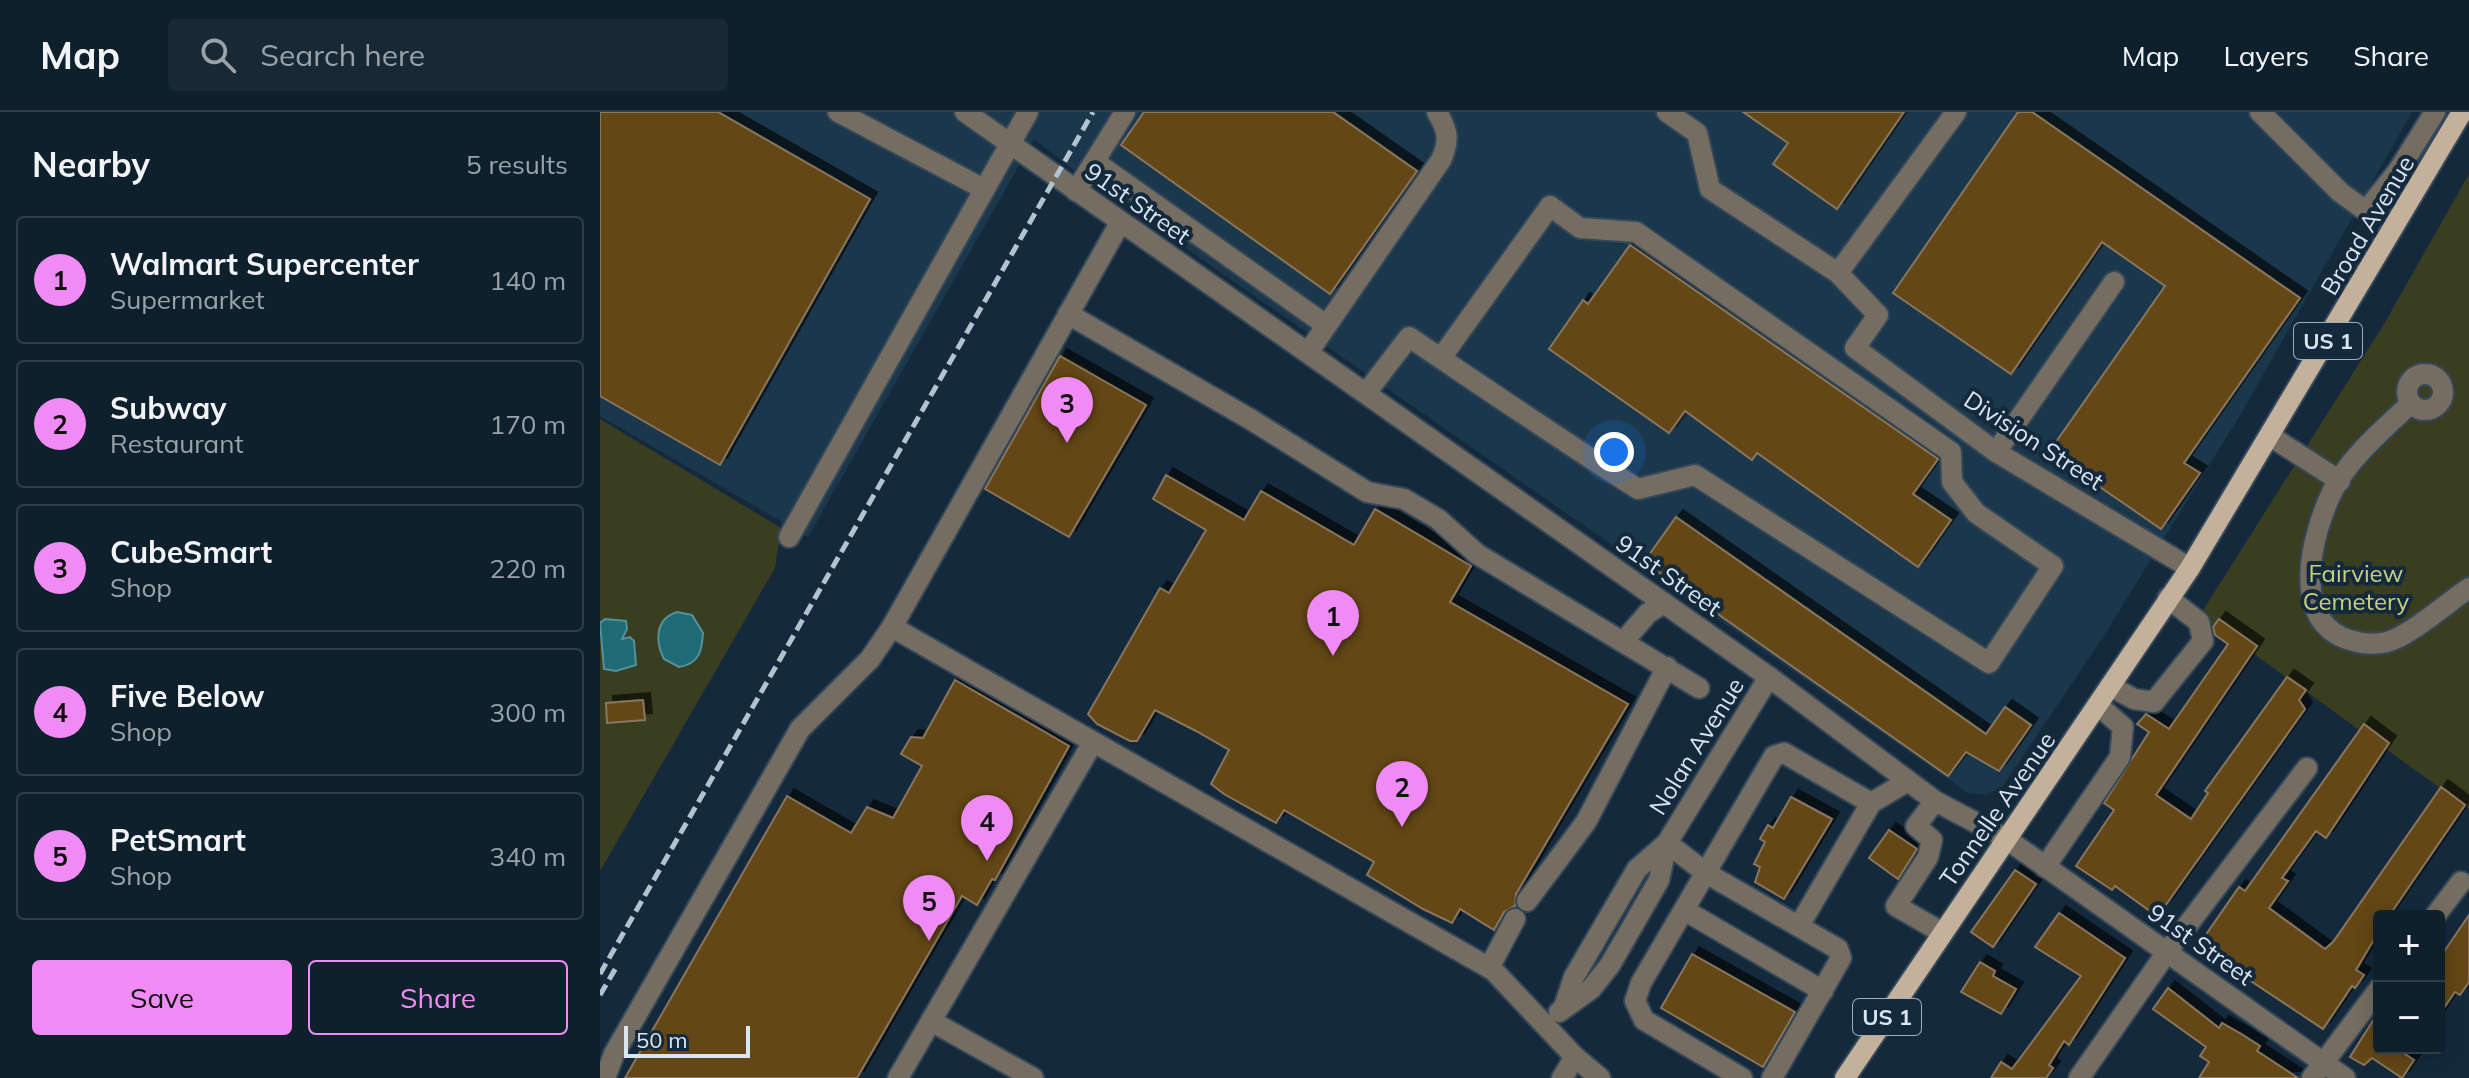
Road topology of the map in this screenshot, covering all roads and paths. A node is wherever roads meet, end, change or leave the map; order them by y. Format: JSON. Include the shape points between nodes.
{"nodes":[{"id":1,"x":838,"y":112,"type":"edge"},
{"id":2,"x":965,"y":112,"type":"edge"},
{"id":3,"x":1028,"y":112,"type":"edge"},
{"id":4,"x":1125,"y":112,"type":"edge"},
{"id":5,"x":1437,"y":112,"type":"edge"},
{"id":6,"x":1667,"y":112,"type":"edge"},
{"id":7,"x":1956,"y":112,"type":"edge"},
{"id":8,"x":2260,"y":112,"type":"edge"},
{"id":9,"x":2435,"y":112,"type":"edge"},
{"id":10,"x":2462,"y":112,"type":"edge"},
{"id":11,"x":1009,"y":144,"type":"junction"},
{"id":12,"x":1095,"y":162,"type":"junction"},
{"id":13,"x":984,"y":189,"type":"junction"},
{"id":14,"x":1081,"y":195,"type":"junction"},
{"id":15,"x":1120,"y":223,"type":"junction"},
{"id":16,"x":1838,"y":273,"type":"junction"},
{"id":17,"x":2114,"y":282,"type":"dead end"},
{"id":18,"x":1068,"y":314,"type":"junction"},
{"id":19,"x":1326,"y":325,"type":"junction"},
{"id":20,"x":1309,"y":351,"type":"junction"},
{"id":21,"x":1441,"y":358,"type":"junction"},
{"id":22,"x":1366,"y":393,"type":"junction"},
{"id":23,"x":2410,"y":404,"type":"dead end"},
{"id":24,"x":1967,"y":431,"type":"junction"},
{"id":25,"x":2270,"y":436,"type":"junction"},
{"id":26,"x":1951,"y":452,"type":"junction"},
{"id":27,"x":1996,"y":452,"type":"junction"},
{"id":28,"x":2340,"y":481,"type":"junction"},
{"id":29,"x":789,"y":537,"type":"dead end"},
{"id":30,"x":2190,"y":568,"type":"junction"},
{"id":31,"x":2469,"y":588,"type":"edge"},
{"id":32,"x":2168,"y":598,"type":"junction"},
{"id":33,"x":1664,"y":603,"type":"junction"},
{"id":34,"x":892,"y":627,"type":"junction"},
{"id":35,"x":1624,"y":641,"type":"junction"},
{"id":36,"x":1667,"y":667,"type":"junction"},
{"id":37,"x":1769,"y":677,"type":"junction"},
{"id":38,"x":2110,"y":686,"type":"junction"},
{"id":39,"x":1699,"y":688,"type":"dead end"},
{"id":40,"x":2099,"y":706,"type":"junction"},
{"id":41,"x":1093,"y":742,"type":"junction"},
{"id":42,"x":2307,"y":768,"type":"dead end"},
{"id":43,"x":1908,"y":781,"type":"junction"},
{"id":44,"x":1935,"y":801,"type":"junction"},
{"id":45,"x":1871,"y":803,"type":"junction"},
{"id":46,"x":2005,"y":838,"type":"junction"},
{"id":47,"x":1667,"y":843,"type":"junction"},
{"id":48,"x":2045,"y":867,"type":"junction"},
{"id":49,"x":1706,"y":873,"type":"junction"},
{"id":50,"x":2461,"y":882,"type":"dead end"},
{"id":51,"x":1527,"y":901,"type":"dead end"},
{"id":52,"x":1684,"y":910,"type":"junction"},
{"id":53,"x":2440,"y":910,"type":"edge"},
{"id":54,"x":1515,"y":919,"type":"dead end"},
{"id":55,"x":1799,"y":926,"type":"junction"},
{"id":56,"x":1943,"y":933,"type":"junction"},
{"id":57,"x":2167,"y":952,"type":"junction"},
{"id":58,"x":1610,"y":965,"type":"junction"},
{"id":59,"x":1489,"y":968,"type":"junction"},
{"id":60,"x":1641,"y":983,"type":"junction"},
{"id":61,"x":1823,"y":991,"type":"junction"},
{"id":62,"x":2373,"y":997,"type":"edge"},
{"id":63,"x":1564,"y":1007,"type":"junction"},
{"id":64,"x":931,"y":1021,"type":"junction"},
{"id":65,"x":1544,"y":1026,"type":"junction"},
{"id":66,"x":1575,"y":1057,"type":"junction"},
{"id":67,"x":2317,"y":1070,"type":"edge"},
{"id":68,"x":605,"y":1078,"type":"edge"},
{"id":69,"x":898,"y":1078,"type":"edge"},
{"id":70,"x":1033,"y":1078,"type":"edge"},
{"id":71,"x":1562,"y":1078,"type":"edge"},
{"id":72,"x":1600,"y":1078,"type":"edge"},
{"id":73,"x":1742,"y":1078,"type":"edge"},
{"id":74,"x":1772,"y":1078,"type":"edge"},
{"id":75,"x":1845,"y":1078,"type":"edge"},
{"id":76,"x":2079,"y":1078,"type":"edge"},
{"id":77,"x":2345,"y":1078,"type":"edge"}],
"edges":[{"from":1,"to":13,"type":"street"},
{"from":2,"to":11,"type":"street","name":"91st Street"},
{"from":3,"to":11,"type":"street"},
{"from":4,"to":12,"type":"street"},
{"from":5,"to":19,"type":"street","via":[[1448,130],[1449,144],[1441,160]]},
{"from":6,"to":16,"type":"street","via":[[1697,133],[1710,189]]},
{"from":7,"to":16,"type":"street"},
{"from":8,"to":9,"type":"street","via":[[2366,211]]},
{"from":10,"to":25,"type":"main road","name":"Broad Avenue","number":"US 1"},
{"from":11,"to":13,"type":"street"},
{"from":11,"to":14,"type":"street","name":"91st Street"},
{"from":12,"to":14,"type":"street"},
{"from":12,"to":19,"type":"street"},
{"from":13,"to":29,"type":"street"},
{"from":14,"to":15,"type":"street","name":"91st Street"},
{"from":15,"to":18,"type":"street"},
{"from":15,"to":20,"type":"street","name":"91st Street"},
{"from":16,"to":24,"type":"street","name":"Division Street","via":[[1878,315],[1855,348]]},
{"from":17,"to":27,"type":"street"},
{"from":18,"to":34,"type":"street"},
{"from":18,"to":35,"type":"street","via":[[1367,492],[1404,499],[1427,512],[1477,554]]},
{"from":19,"to":20,"type":"street"},
{"from":20,"to":22,"type":"street","name":"91st Street"},
{"from":21,"to":22,"type":"street","via":[[1409,337]]},
{"from":21,"to":26,"type":"street","via":[[1550,206],[1580,228],[1636,232]]},
{"from":21,"to":26,"type":"street","via":[[1638,489],[1695,475],[1989,663],[2053,566],[1976,513],[1952,482]]},
{"from":22,"to":33,"type":"street","name":"91st Street"},
{"from":23,"to":28,"type":"street","via":[[2356,457]]},
{"from":24,"to":26,"type":"street"},
{"from":24,"to":27,"type":"street","name":"Division Street"},
{"from":25,"to":28,"type":"street"},
{"from":25,"to":30,"type":"main road","name":"Broad Avenue","number":"US 1"},
{"from":27,"to":30,"type":"street","name":"Division Street"},
{"from":28,"to":31,"type":"street","via":[[2314,545],[2310,596],[2322,622],[2339,637],[2363,644],[2388,641]]},
{"from":30,"to":32,"type":"main road","name":"Tonnelle Avenue","number":"US 1"},
{"from":32,"to":38,"type":"main road","name":"Tonnelle Avenue","number":"US 1"},
{"from":32,"to":38,"type":"street","via":[[2199,622],[2203,641],[2154,702],[2134,699]]},
{"from":33,"to":35,"type":"street"},
{"from":33,"to":37,"type":"street","name":"91st Street"},
{"from":34,"to":41,"type":"street"},
{"from":34,"to":68,"type":"street","via":[[870,659],[800,729]]},
{"from":35,"to":36,"type":"street"},
{"from":36,"to":39,"type":"street"},
{"from":36,"to":51,"type":"street","via":[[1586,822]]},
{"from":37,"to":43,"type":"street","name":"91st Street"},
{"from":37,"to":47,"type":"street","name":"Nolan Avenue"},
{"from":38,"to":40,"type":"main road","name":"Tonnelle Avenue","number":"US 1"},
{"from":40,"to":46,"type":"main road","name":"Tonnelle Avenue","number":"US 1"},
{"from":40,"to":48,"type":"street","via":[[2123,727],[2120,757]]},
{"from":41,"to":59,"type":"street"},
{"from":41,"to":64,"type":"street"},
{"from":42,"to":57,"type":"street"},
{"from":43,"to":44,"type":"street","name":"91st Street"},
{"from":43,"to":45,"type":"street"},
{"from":44,"to":46,"type":"street","name":"91st Street"},
{"from":44,"to":56,"type":"street","via":[[1916,826],[1932,840],[1928,857],[1896,906]]},
{"from":45,"to":49,"type":"street","via":[[1784,753],[1774,756]]},
{"from":45,"to":55,"type":"street"},
{"from":46,"to":48,"type":"street","name":"91st Street"},
{"from":46,"to":56,"type":"main road","name":"Tonnelle Avenue","number":"US 1"},
{"from":47,"to":49,"type":"street"},
{"from":47,"to":58,"type":"street","name":"Nolan Avenue","via":[[1659,880]]},
{"from":47,"to":63,"type":"street","name":"Nolan Avenue","via":[[1637,869],[1574,977]]},
{"from":48,"to":57,"type":"street","name":"91st Street"},
{"from":49,"to":52,"type":"street"},
{"from":49,"to":55,"type":"street"},
{"from":50,"to":53,"type":"street"},
{"from":52,"to":60,"type":"street"},
{"from":52,"to":61,"type":"street"},
{"from":54,"to":59,"type":"street"},
{"from":55,"to":61,"type":"street","via":[[1838,949],[1841,958]]},
{"from":56,"to":75,"type":"main road","name":"Tonnelle Avenue","number":"US 1"},
{"from":57,"to":67,"type":"street","name":"91st Street"},
{"from":57,"to":76,"type":"street"},
{"from":58,"to":60,"type":"street"},
{"from":58,"to":63,"type":"street","name":"Nolan Avenue","via":[[1591,989]]},
{"from":59,"to":65,"type":"street"},
{"from":60,"to":73,"type":"street","via":[[1635,1001],[1644,1020]]},
{"from":61,"to":74,"type":"street"},
{"from":62,"to":67,"type":"street"},
{"from":63,"to":65,"type":"street","name":"Nolan Avenue"},
{"from":64,"to":69,"type":"street"},
{"from":64,"to":70,"type":"street"},
{"from":65,"to":66,"type":"street"},
{"from":66,"to":71,"type":"street"},
{"from":66,"to":72,"type":"street"},
{"from":67,"to":77,"type":"street","name":"91st Street"}]}
